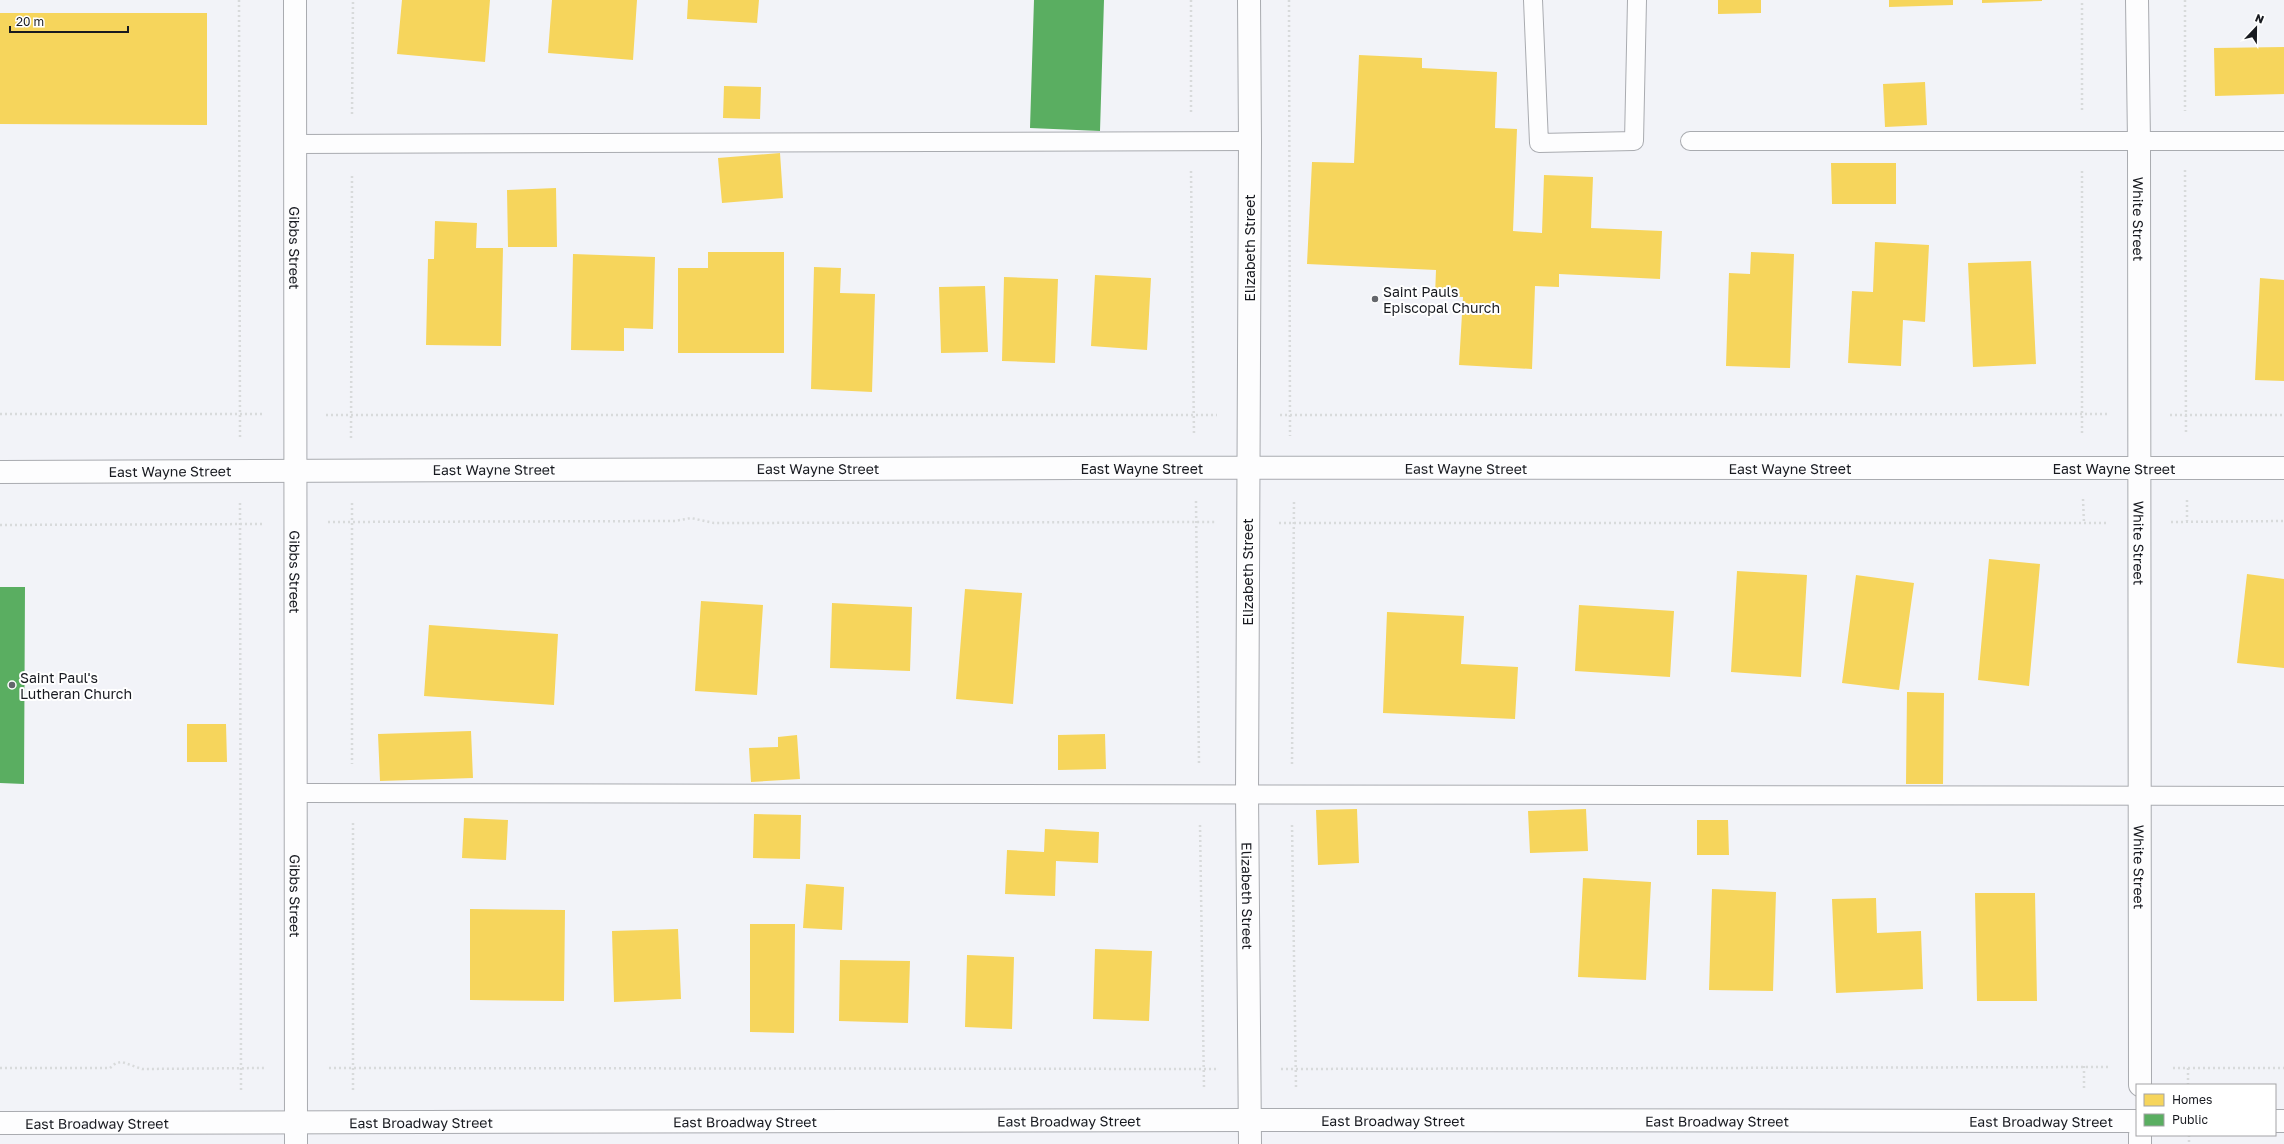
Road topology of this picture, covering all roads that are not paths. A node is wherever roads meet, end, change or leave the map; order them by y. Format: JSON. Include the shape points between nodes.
{"nodes":[{"id":1,"x":295,"y":0,"type":"edge"},
{"id":2,"x":1249,"y":0,"type":"edge"},
{"id":3,"x":1533,"y":0,"type":"edge"},
{"id":4,"x":1637,"y":0,"type":"edge"},
{"id":5,"x":2137,"y":0,"type":"edge"},
{"id":6,"x":1250,"y":141,"type":"junction"},
{"id":7,"x":1690,"y":141,"type":"dead end"},
{"id":8,"x":2139,"y":141,"type":"junction"},
{"id":9,"x":2284,"y":141,"type":"edge"},
{"id":10,"x":296,"y":144,"type":"junction"},
{"id":11,"x":1248,"y":467,"type":"junction"},
{"id":12,"x":2284,"y":468,"type":"edge"},
{"id":13,"x":295,"y":469,"type":"junction"},
{"id":14,"x":2138,"y":469,"type":"junction"},
{"id":15,"x":0,"y":472,"type":"edge"},
{"id":16,"x":296,"y":793,"type":"junction"},
{"id":17,"x":1247,"y":793,"type":"junction"},
{"id":18,"x":2139,"y":796,"type":"junction"},
{"id":19,"x":2284,"y":796,"type":"edge"},
{"id":20,"x":2140,"y":1076,"type":"edge"},
{"id":21,"x":1250,"y":1120,"type":"junction"},
{"id":22,"x":296,"y":1121,"type":"junction"},
{"id":23,"x":2136,"y":1121,"type":"edge"},
{"id":24,"x":0,"y":1123,"type":"edge"},
{"id":25,"x":296,"y":1144,"type":"edge"},
{"id":26,"x":1250,"y":1144,"type":"edge"}],
"edges":[{"from":1,"to":10,"type":"street","name":"Gibbs Street"},
{"from":2,"to":6,"type":"street","name":"Elizabeth Street"},
{"from":3,"to":4,"type":"lane","via":[[1539,143],[1634,141]]},
{"from":5,"to":8,"type":"street","name":"White Street"},
{"from":6,"to":10,"type":"lane"},
{"from":6,"to":11,"type":"street","name":"Elizabeth Street"},
{"from":7,"to":8,"type":"lane"},
{"from":8,"to":9,"type":"lane"},
{"from":8,"to":14,"type":"street","name":"White Street"},
{"from":10,"to":13,"type":"street","name":"Gibbs Street"},
{"from":11,"to":13,"type":"street","name":"East Wayne Street"},
{"from":11,"to":14,"type":"street","name":"East Wayne Street"},
{"from":11,"to":17,"type":"street","name":"Elizabeth Street"},
{"from":12,"to":14,"type":"street","name":"East Wayne Street"},
{"from":13,"to":15,"type":"street","name":"East Wayne Street"},
{"from":13,"to":16,"type":"street","name":"Gibbs Street"},
{"from":14,"to":18,"type":"street","name":"White Street"},
{"from":16,"to":17,"type":"lane"},
{"from":16,"to":22,"type":"street","name":"Gibbs Street"},
{"from":17,"to":18,"type":"lane"},
{"from":17,"to":21,"type":"street","name":"Elizabeth Street"},
{"from":18,"to":19,"type":"lane"},
{"from":18,"to":20,"type":"street","name":"White Street"},
{"from":21,"to":22,"type":"street","name":"East Broadway Street"},
{"from":21,"to":23,"type":"street","name":"East Broadway Street"},
{"from":21,"to":26,"type":"street","name":"Elizabeth Street"},
{"from":22,"to":24,"type":"street","name":"East Broadway Street"},
{"from":22,"to":25,"type":"street","name":"Gibbs Street"}]}
